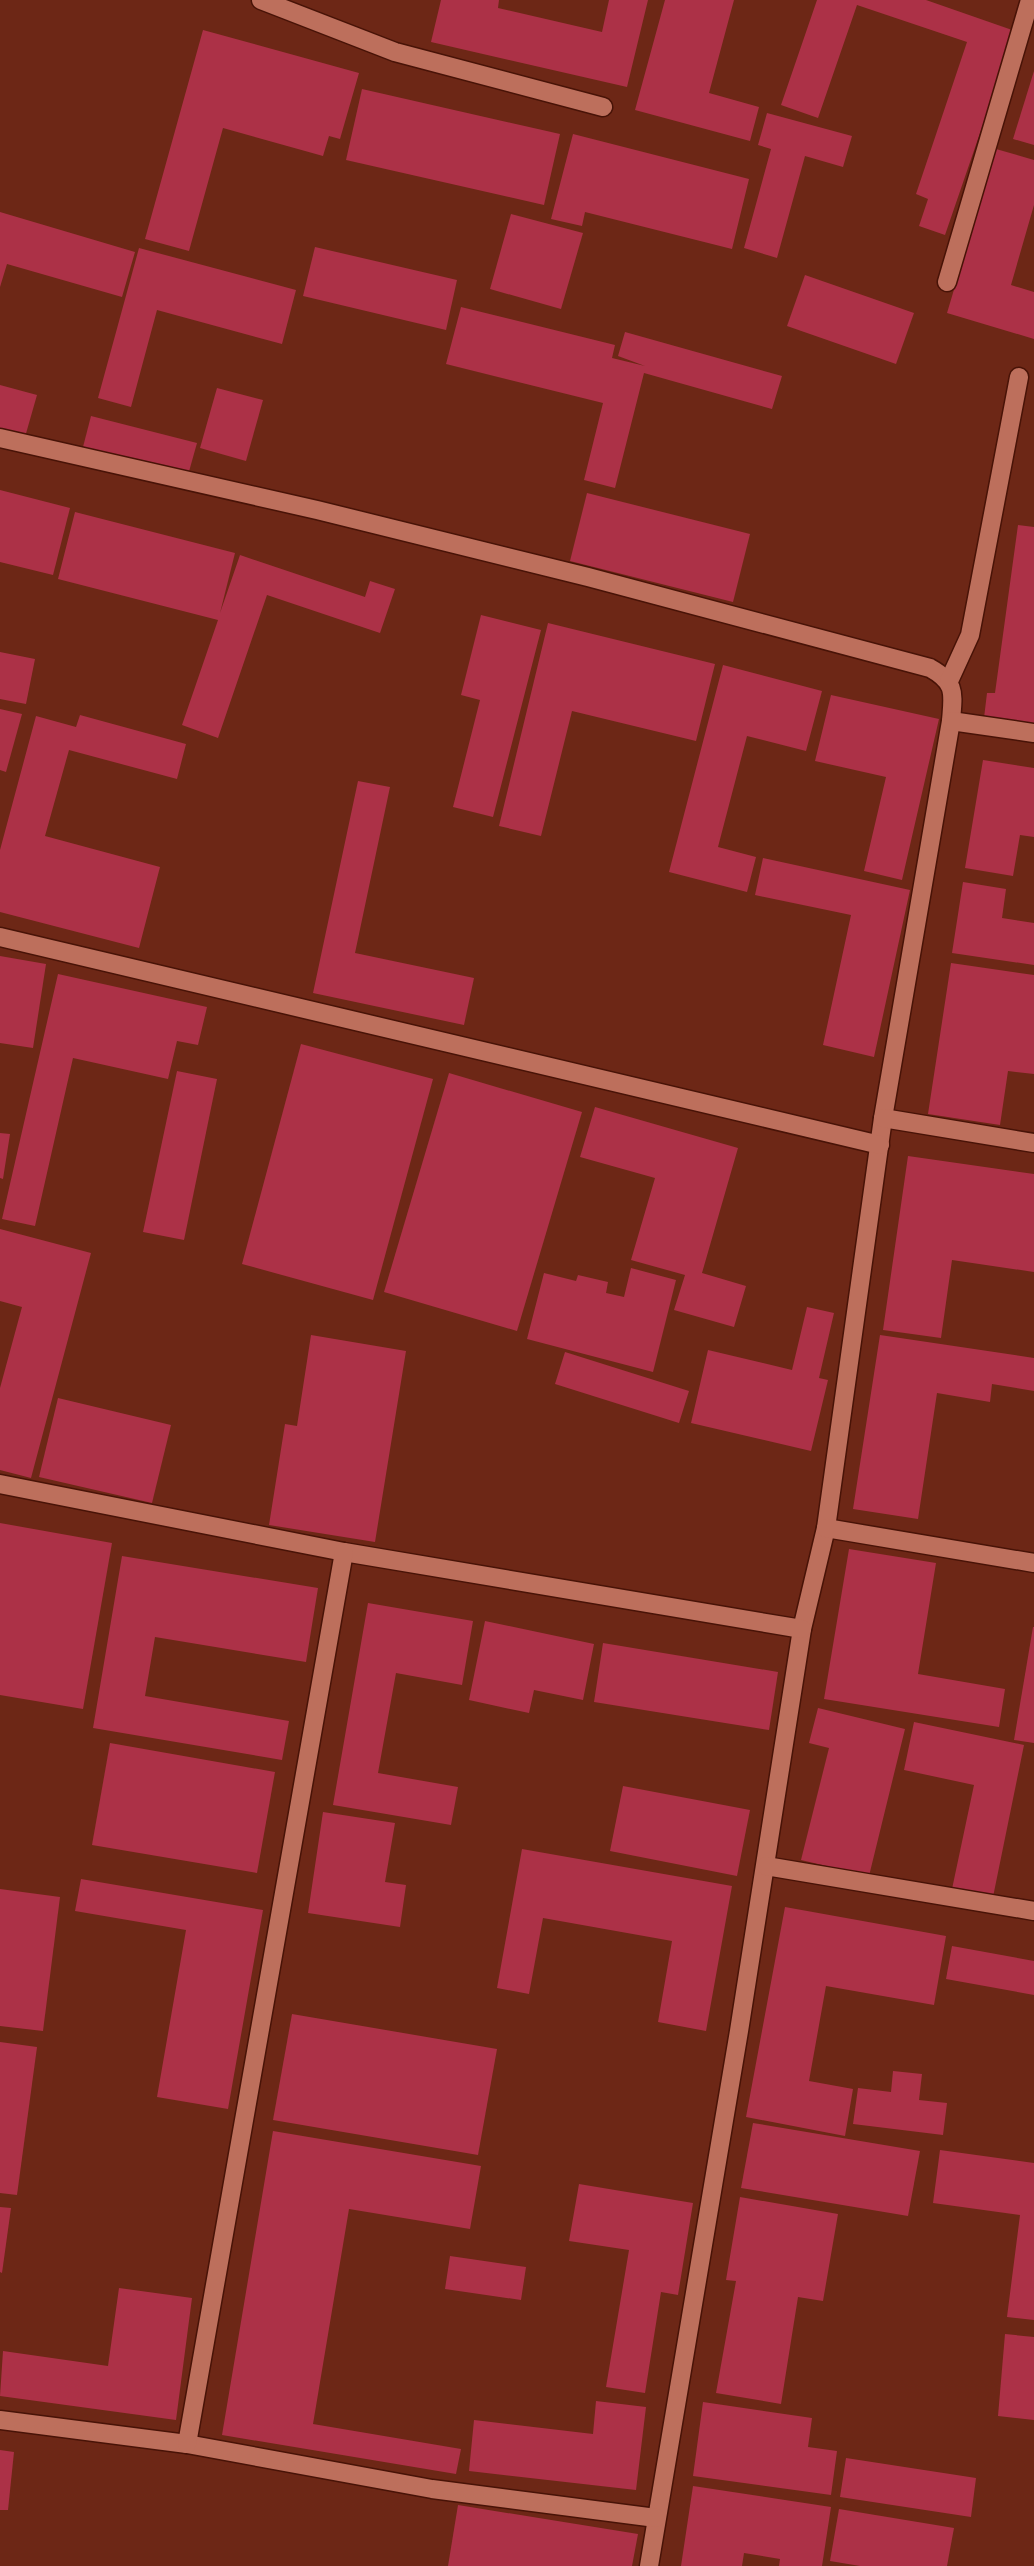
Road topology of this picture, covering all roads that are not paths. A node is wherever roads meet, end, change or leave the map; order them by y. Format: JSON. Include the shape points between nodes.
{"nodes":[{"id":1,"x":261,"y":0,"type":"edge"},
{"id":2,"x":1030,"y":0,"type":"edge"},
{"id":3,"x":603,"y":107,"type":"dead end"},
{"id":4,"x":947,"y":282,"type":"dead end"},
{"id":5,"x":1019,"y":377,"type":"dead end"},
{"id":6,"x":0,"y":438,"type":"edge"},
{"id":7,"x":949,"y":681,"type":"junction"},
{"id":8,"x":950,"y":721,"type":"junction"},
{"id":9,"x":1034,"y":733,"type":"edge"},
{"id":10,"x":0,"y":937,"type":"edge"},
{"id":11,"x":883,"y":1118,"type":"junction"},
{"id":12,"x":1034,"y":1143,"type":"edge"},
{"id":13,"x":880,"y":1145,"type":"junction"},
{"id":14,"x":0,"y":1484,"type":"edge"},
{"id":15,"x":826,"y":1528,"type":"junction"},
{"id":16,"x":344,"y":1552,"type":"junction"},
{"id":17,"x":1034,"y":1563,"type":"edge"},
{"id":18,"x":802,"y":1629,"type":"junction"},
{"id":19,"x":766,"y":1866,"type":"junction"},
{"id":20,"x":1034,"y":1911,"type":"edge"},
{"id":21,"x":0,"y":2420,"type":"edge"},
{"id":22,"x":187,"y":2444,"type":"junction"},
{"id":23,"x":656,"y":2518,"type":"junction"},
{"id":24,"x":649,"y":2566,"type":"edge"}],
"edges":[{"from":1,"to":3,"type":"street","via":[[395,52]]},
{"from":2,"to":4,"type":"street"},
{"from":5,"to":7,"type":"street","via":[[970,635]]},
{"from":6,"to":7,"type":"street","via":[[575,573],[930,668]]},
{"from":7,"to":8,"type":"street","via":[[953,692]]},
{"from":8,"to":9,"type":"street"},
{"from":8,"to":11,"type":"street"},
{"from":10,"to":13,"type":"street"},
{"from":11,"to":12,"type":"street"},
{"from":11,"to":13,"type":"street"},
{"from":13,"to":15,"type":"street"},
{"from":14,"to":16,"type":"street"},
{"from":15,"to":17,"type":"street"},
{"from":15,"to":18,"type":"street"},
{"from":16,"to":18,"type":"street"},
{"from":16,"to":22,"type":"street"},
{"from":18,"to":19,"type":"street"},
{"from":19,"to":20,"type":"street"},
{"from":19,"to":23,"type":"street"},
{"from":21,"to":22,"type":"street"},
{"from":22,"to":23,"type":"street","via":[[432,2488]]},
{"from":23,"to":24,"type":"street"}]}
